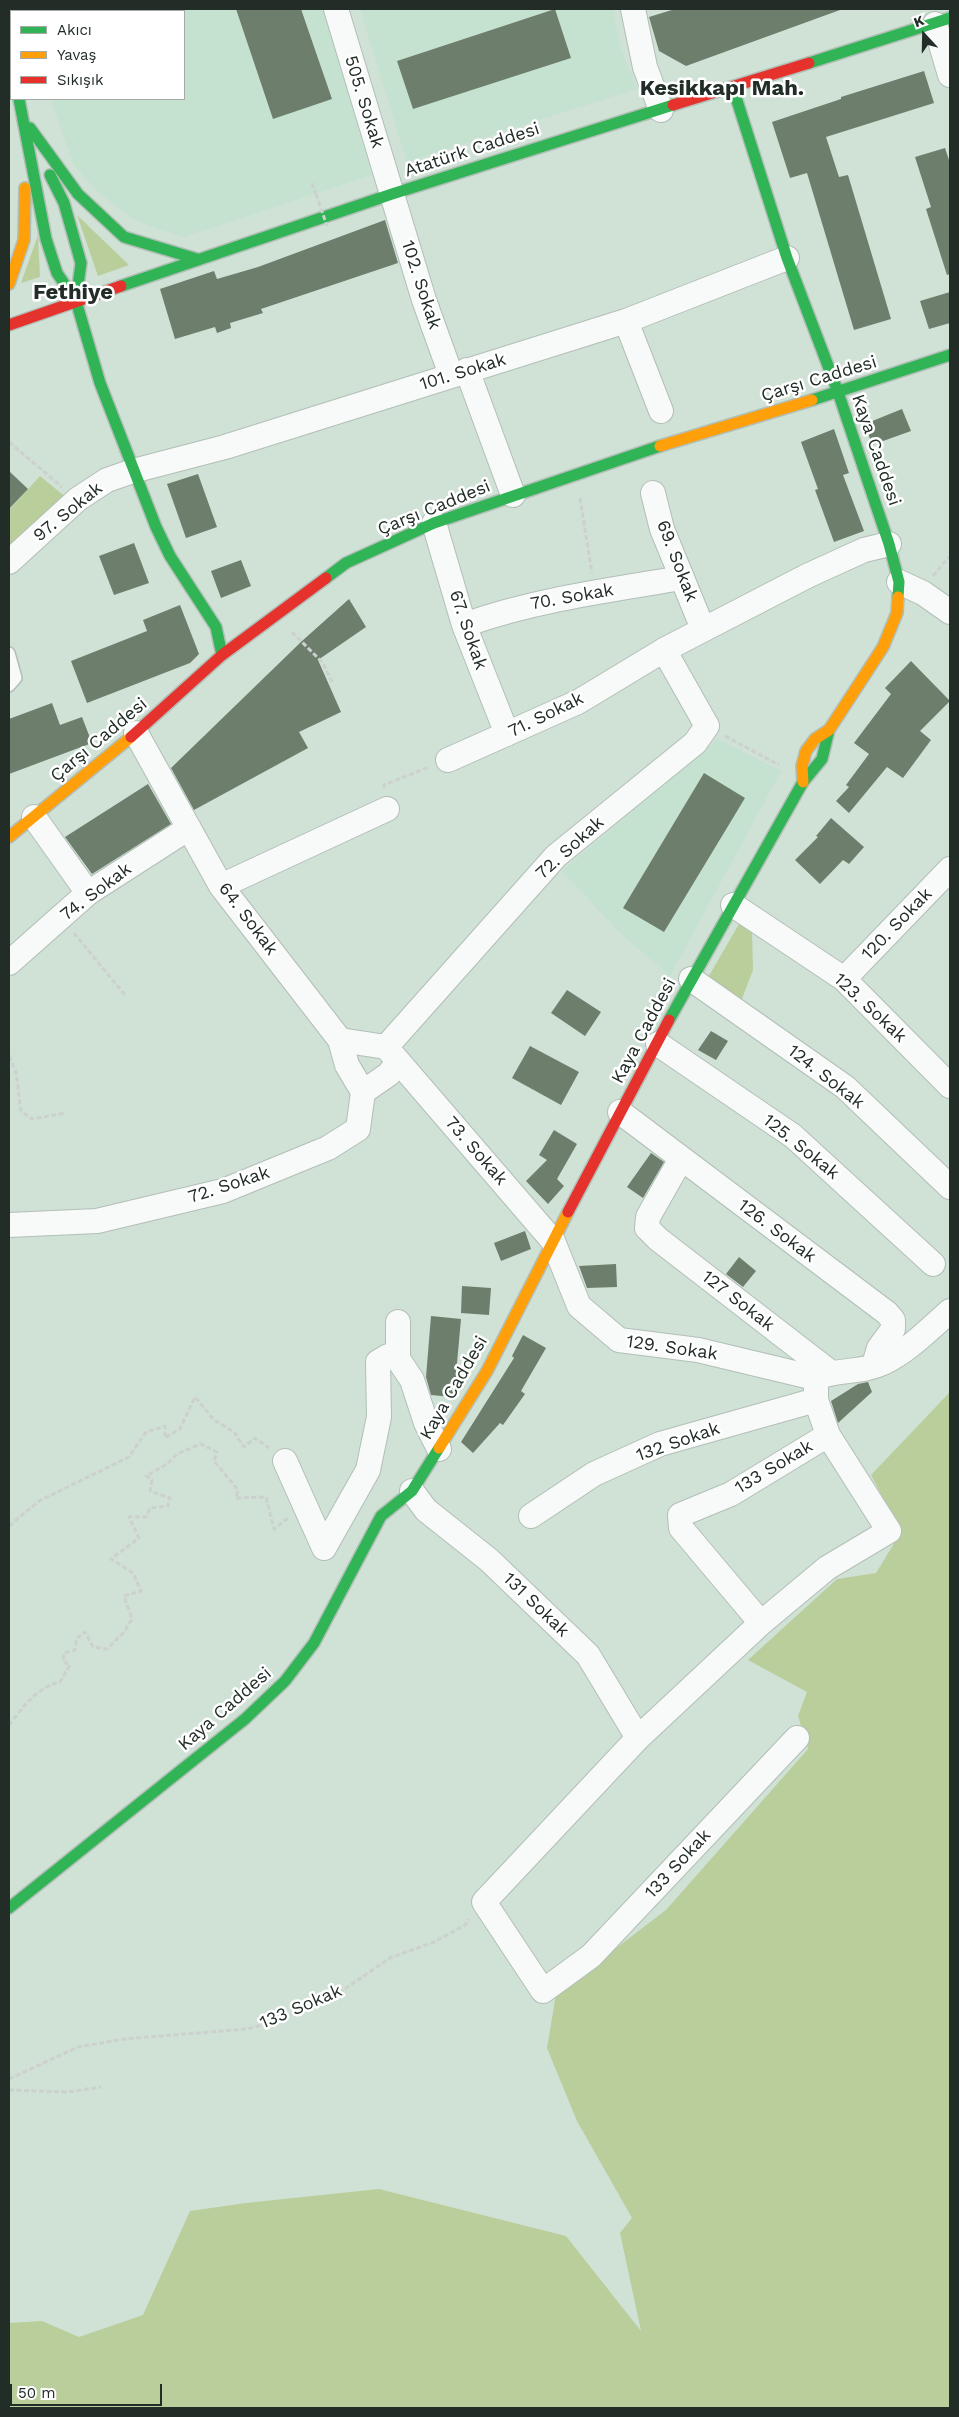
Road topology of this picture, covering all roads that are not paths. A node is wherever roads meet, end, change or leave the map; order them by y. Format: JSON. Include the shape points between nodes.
{"nodes":[{"id":1,"x":336,"y":9,"type":"edge"},
{"id":2,"x":633,"y":9,"type":"edge"},
{"id":3,"x":942,"y":21,"type":"edge"},
{"id":4,"x":950,"y":75,"type":"edge"},
{"id":5,"x":733,"y":88,"type":"junction"},
{"id":6,"x":19,"y":100,"type":"edge"},
{"id":7,"x":661,"y":110,"type":"junction"},
{"id":8,"x":25,"y":122,"type":"junction"},
{"id":9,"x":392,"y":194,"type":"junction"},
{"id":10,"x":787,"y":258,"type":"junction"},
{"id":11,"x":197,"y":259,"type":"junction"},
{"id":12,"x":9,"y":284,"type":"edge"},
{"id":13,"x":76,"y":301,"type":"junction"},
{"id":14,"x":626,"y":321,"type":"junction"},
{"id":15,"x":9,"y":326,"type":"edge"},
{"id":16,"x":950,"y":355,"type":"edge"},
{"id":17,"x":459,"y":373,"type":"junction"},
{"id":18,"x":838,"y":392,"type":"junction"},
{"id":19,"x":661,"y":411,"type":"dead end"},
{"id":20,"x":133,"y":471,"type":"junction"},
{"id":21,"x":653,"y":493,"type":"dead end"},
{"id":22,"x":513,"y":495,"type":"junction"},
{"id":23,"x":434,"y":523,"type":"junction"},
{"id":24,"x":890,"y":544,"type":"junction"},
{"id":25,"x":9,"y":562,"type":"edge"},
{"id":26,"x":682,"y":578,"type":"junction"},
{"id":27,"x":899,"y":582,"type":"junction"},
{"id":28,"x":950,"y":612,"type":"edge"},
{"id":29,"x":464,"y":625,"type":"junction"},
{"id":30,"x":242,"y":627,"type":"dead end"},
{"id":31,"x":260,"y":627,"type":"junction"},
{"id":32,"x":703,"y":629,"type":"junction"},
{"id":33,"x":664,"y":650,"type":"junction"},
{"id":34,"x":9,"y":653,"type":"edge"},
{"id":35,"x":222,"y":655,"type":"junction"},
{"id":36,"x":9,"y":686,"type":"edge"},
{"id":37,"x":829,"y":730,"type":"junction"},
{"id":38,"x":136,"y":733,"type":"junction"},
{"id":39,"x":507,"y":734,"type":"junction"},
{"id":40,"x":448,"y":760,"type":"road end"},
{"id":41,"x":803,"y":782,"type":"junction"},
{"id":42,"x":387,"y":810,"type":"road end"},
{"id":43,"x":34,"y":817,"type":"junction"},
{"id":44,"x":189,"y":828,"type":"junction"},
{"id":45,"x":9,"y":837,"type":"edge"},
{"id":46,"x":950,"y":869,"type":"edge"},
{"id":47,"x":221,"y":886,"type":"junction"},
{"id":48,"x":88,"y":893,"type":"junction"},
{"id":49,"x":733,"y":905,"type":"junction"},
{"id":50,"x":9,"y":963,"type":"edge"},
{"id":51,"x":691,"y":979,"type":"junction"},
{"id":52,"x":844,"y":979,"type":"junction"},
{"id":53,"x":340,"y":1040,"type":"junction"},
{"id":54,"x":658,"y":1044,"type":"junction"},
{"id":55,"x":392,"y":1054,"type":"junction"},
{"id":56,"x":946,"y":1073,"type":"edge"},
{"id":57,"x":362,"y":1092,"type":"junction"},
{"id":58,"x":620,"y":1112,"type":"junction"},
{"id":59,"x":681,"y":1159,"type":"junction"},
{"id":60,"x":950,"y":1187,"type":"edge"},
{"id":61,"x":9,"y":1226,"type":"edge"},
{"id":62,"x":553,"y":1241,"type":"junction"},
{"id":63,"x":933,"y":1264,"type":"dead end"},
{"id":64,"x":950,"y":1311,"type":"edge"},
{"id":65,"x":398,"y":1322,"type":"dead end"},
{"id":66,"x":398,"y":1359,"type":"junction"},
{"id":67,"x":874,"y":1365,"type":"junction"},
{"id":68,"x":820,"y":1384,"type":"junction"},
{"id":69,"x":828,"y":1435,"type":"junction"},
{"id":70,"x":439,"y":1449,"type":"junction"},
{"id":71,"x":285,"y":1461,"type":"road end"},
{"id":72,"x":412,"y":1491,"type":"junction"},
{"id":73,"x":531,"y":1516,"type":"dead end"},
{"id":74,"x":761,"y":1623,"type":"junction"},
{"id":75,"x":638,"y":1738,"type":"junction"},
{"id":76,"x":797,"y":1738,"type":"dead end"},
{"id":77,"x":9,"y":1908,"type":"edge"}],
"edges":[{"from":1,"to":9,"type":"street","name":"505. Sokak"},
{"from":2,"to":7,"type":"street","via":[[645,67]]},
{"from":3,"to":4,"type":"street"},
{"from":3,"to":5,"type":"main road","name":"Atatürk Caddesi"},
{"from":5,"to":7,"type":"main road","name":"Atatürk Caddesi"},
{"from":5,"to":10,"type":"main road","name":"Kaya Caddesi"},
{"from":6,"to":8,"type":"main road"},
{"from":7,"to":9,"type":"main road","name":"Atatürk Caddesi"},
{"from":8,"to":11,"type":"main road","via":[[78,194],[124,237]]},
{"from":8,"to":12,"type":"main road","via":[[24,240]]},
{"from":8,"to":13,"type":"main road","via":[[46,239],[57,273]]},
{"from":8,"to":13,"type":"main road","via":[[64,203],[81,263]]},
{"from":9,"to":11,"type":"main road","name":"Atatürk Caddesi"},
{"from":9,"to":17,"type":"street","name":"102. Sokak","via":[[424,300]]},
{"from":10,"to":14,"type":"street","name":"101. Sokak"},
{"from":10,"to":18,"type":"main road","name":"Kaya Caddesi"},
{"from":11,"to":13,"type":"main road","name":"Atatürk Caddesi"},
{"from":13,"to":15,"type":"main road","name":"Atatürk Caddesi"},
{"from":13,"to":20,"type":"main road","via":[[88,347]]},
{"from":14,"to":17,"type":"street","name":"101. Sokak"},
{"from":14,"to":19,"type":"street"},
{"from":16,"to":18,"type":"main road","name":"Çarşı Caddesi"},
{"from":17,"to":20,"type":"street","name":"101. Sokak","via":[[225,447]]},
{"from":17,"to":22,"type":"street","name":"102. Sokak"},
{"from":18,"to":22,"type":"main road","name":"Çarşı Caddesi"},
{"from":18,"to":24,"type":"main road","name":"Kaya Caddesi"},
{"from":20,"to":25,"type":"street","name":"97. Sokak","via":[[108,480],[78,500]]},
{"from":20,"to":35,"type":"main road","via":[[170,556],[220,627]]},
{"from":21,"to":26,"type":"street","name":"69. Sokak","via":[[662,529]]},
{"from":22,"to":23,"type":"main road","name":"Çarşı Caddesi"},
{"from":23,"to":29,"type":"street","name":"67. Sokak"},
{"from":23,"to":31,"type":"main road","name":"Çarşı Caddesi","via":[[346,563]]},
{"from":24,"to":27,"type":"main road","name":"Kaya Caddesi"},
{"from":24,"to":32,"type":"street","name":"71. Sokak","via":[[864,550]]},
{"from":26,"to":29,"type":"street","name":"70. Sokak","via":[[506,610]]},
{"from":26,"to":32,"type":"street","name":"69. Sokak"},
{"from":27,"to":28,"type":"street","via":[[923,593]]},
{"from":27,"to":37,"type":"main road","name":"Kaya Caddesi","via":[[897,613],[883,647]]},
{"from":29,"to":39,"type":"street","name":"67. Sokak"},
{"from":30,"to":31,"type":"main road"},
{"from":31,"to":35,"type":"main road","name":"Çarşı Caddesi"},
{"from":32,"to":33,"type":"street","name":"71. Sokak"},
{"from":33,"to":39,"type":"street","name":"71. Sokak","via":[[578,702]]},
{"from":33,"to":55,"type":"street","name":"72. Sokak","via":[[707,726],[695,743],[556,856]]},
{"from":34,"to":36,"type":"lane","via":[[16,678]]},
{"from":35,"to":38,"type":"main road","name":"Çarşı Caddesi"},
{"from":37,"to":41,"type":"main road","name":"Kaya Caddesi","via":[[824,759]]},
{"from":37,"to":41,"type":"main road","name":"Kaya Caddesi","via":[[816,736],[806,748],[800,768]]},
{"from":38,"to":43,"type":"main road","name":"Çarşı Caddesi"},
{"from":38,"to":44,"type":"street","name":"64. Sokak"},
{"from":39,"to":40,"type":"street","name":"71. Sokak"},
{"from":41,"to":49,"type":"main road","name":"Kaya Caddesi"},
{"from":42,"to":47,"type":"street"},
{"from":43,"to":45,"type":"main road","name":"Çarşı Caddesi"},
{"from":43,"to":48,"type":"street"},
{"from":44,"to":47,"type":"street","name":"64. Sokak"},
{"from":44,"to":48,"type":"street","name":"74. Sokak"},
{"from":46,"to":52,"type":"street","name":"120. Sokak"},
{"from":47,"to":53,"type":"street","name":"64. Sokak"},
{"from":48,"to":50,"type":"street","name":"74. Sokak"},
{"from":49,"to":51,"type":"main road","name":"Kaya Caddesi"},
{"from":49,"to":52,"type":"street","name":"123. Sokak"},
{"from":51,"to":54,"type":"main road","name":"Kaya Caddesi"},
{"from":51,"to":60,"type":"street","name":"124. Sokak","via":[[845,1087]]},
{"from":52,"to":56,"type":"street","name":"123. Sokak"},
{"from":53,"to":55,"type":"street"},
{"from":53,"to":57,"type":"street","via":[[347,1066]]},
{"from":54,"to":58,"type":"main road","name":"Kaya Caddesi"},
{"from":54,"to":63,"type":"street","name":"125. Sokak","via":[[793,1136]]},
{"from":55,"to":57,"type":"street","name":"72. Sokak","via":[[389,1074]]},
{"from":55,"to":62,"type":"street","name":"73. Sokak"},
{"from":57,"to":61,"type":"street","name":"72. Sokak","via":[[358,1129],[328,1148],[223,1191],[97,1221]]},
{"from":58,"to":59,"type":"street","name":"126. Sokak"},
{"from":58,"to":62,"type":"main road","name":"Kaya Caddesi"},
{"from":59,"to":67,"type":"street","name":"126. Sokak","via":[[887,1313],[893,1320],[893,1329],[879,1348]]},
{"from":59,"to":68,"type":"street","name":"127 Sokak","via":[[648,1217],[647,1228]]},
{"from":62,"to":68,"type":"street","name":"129. Sokak","via":[[579,1306],[619,1340],[698,1350]]},
{"from":62,"to":70,"type":"main road","name":"Kaya Caddesi","via":[[487,1371]]},
{"from":64,"to":67,"type":"street","name":"132 Sokak","via":[[882,1364]]},
{"from":65,"to":66,"type":"street"},
{"from":66,"to":70,"type":"street","via":[[412,1380],[426,1423]]},
{"from":66,"to":71,"type":"street","via":[[388,1356],[378,1362],[379,1417],[368,1470],[324,1548]]},
{"from":67,"to":68,"type":"street","name":"132 Sokak"},
{"from":68,"to":69,"type":"street","name":"133 Sokak"},
{"from":68,"to":73,"type":"street","name":"132 Sokak","via":[[660,1444],[594,1474]]},
{"from":69,"to":74,"type":"street","name":"133 Sokak","via":[[889,1532],[827,1568]]},
{"from":69,"to":74,"type":"street","name":"133 Sokak","via":[[731,1494],[680,1515],[681,1528]]},
{"from":70,"to":72,"type":"main road","name":"Kaya Caddesi"},
{"from":72,"to":75,"type":"street","name":"131 Sokak","via":[[426,1510],[489,1560],[588,1655]]},
{"from":72,"to":77,"type":"main road","name":"Kaya Caddesi","via":[[381,1516],[314,1643],[285,1681],[245,1719]]},
{"from":74,"to":75,"type":"street","name":"133 Sokak"},
{"from":75,"to":76,"type":"street","name":"133 Sokak","via":[[484,1902],[543,1991],[591,1956]]}]}
